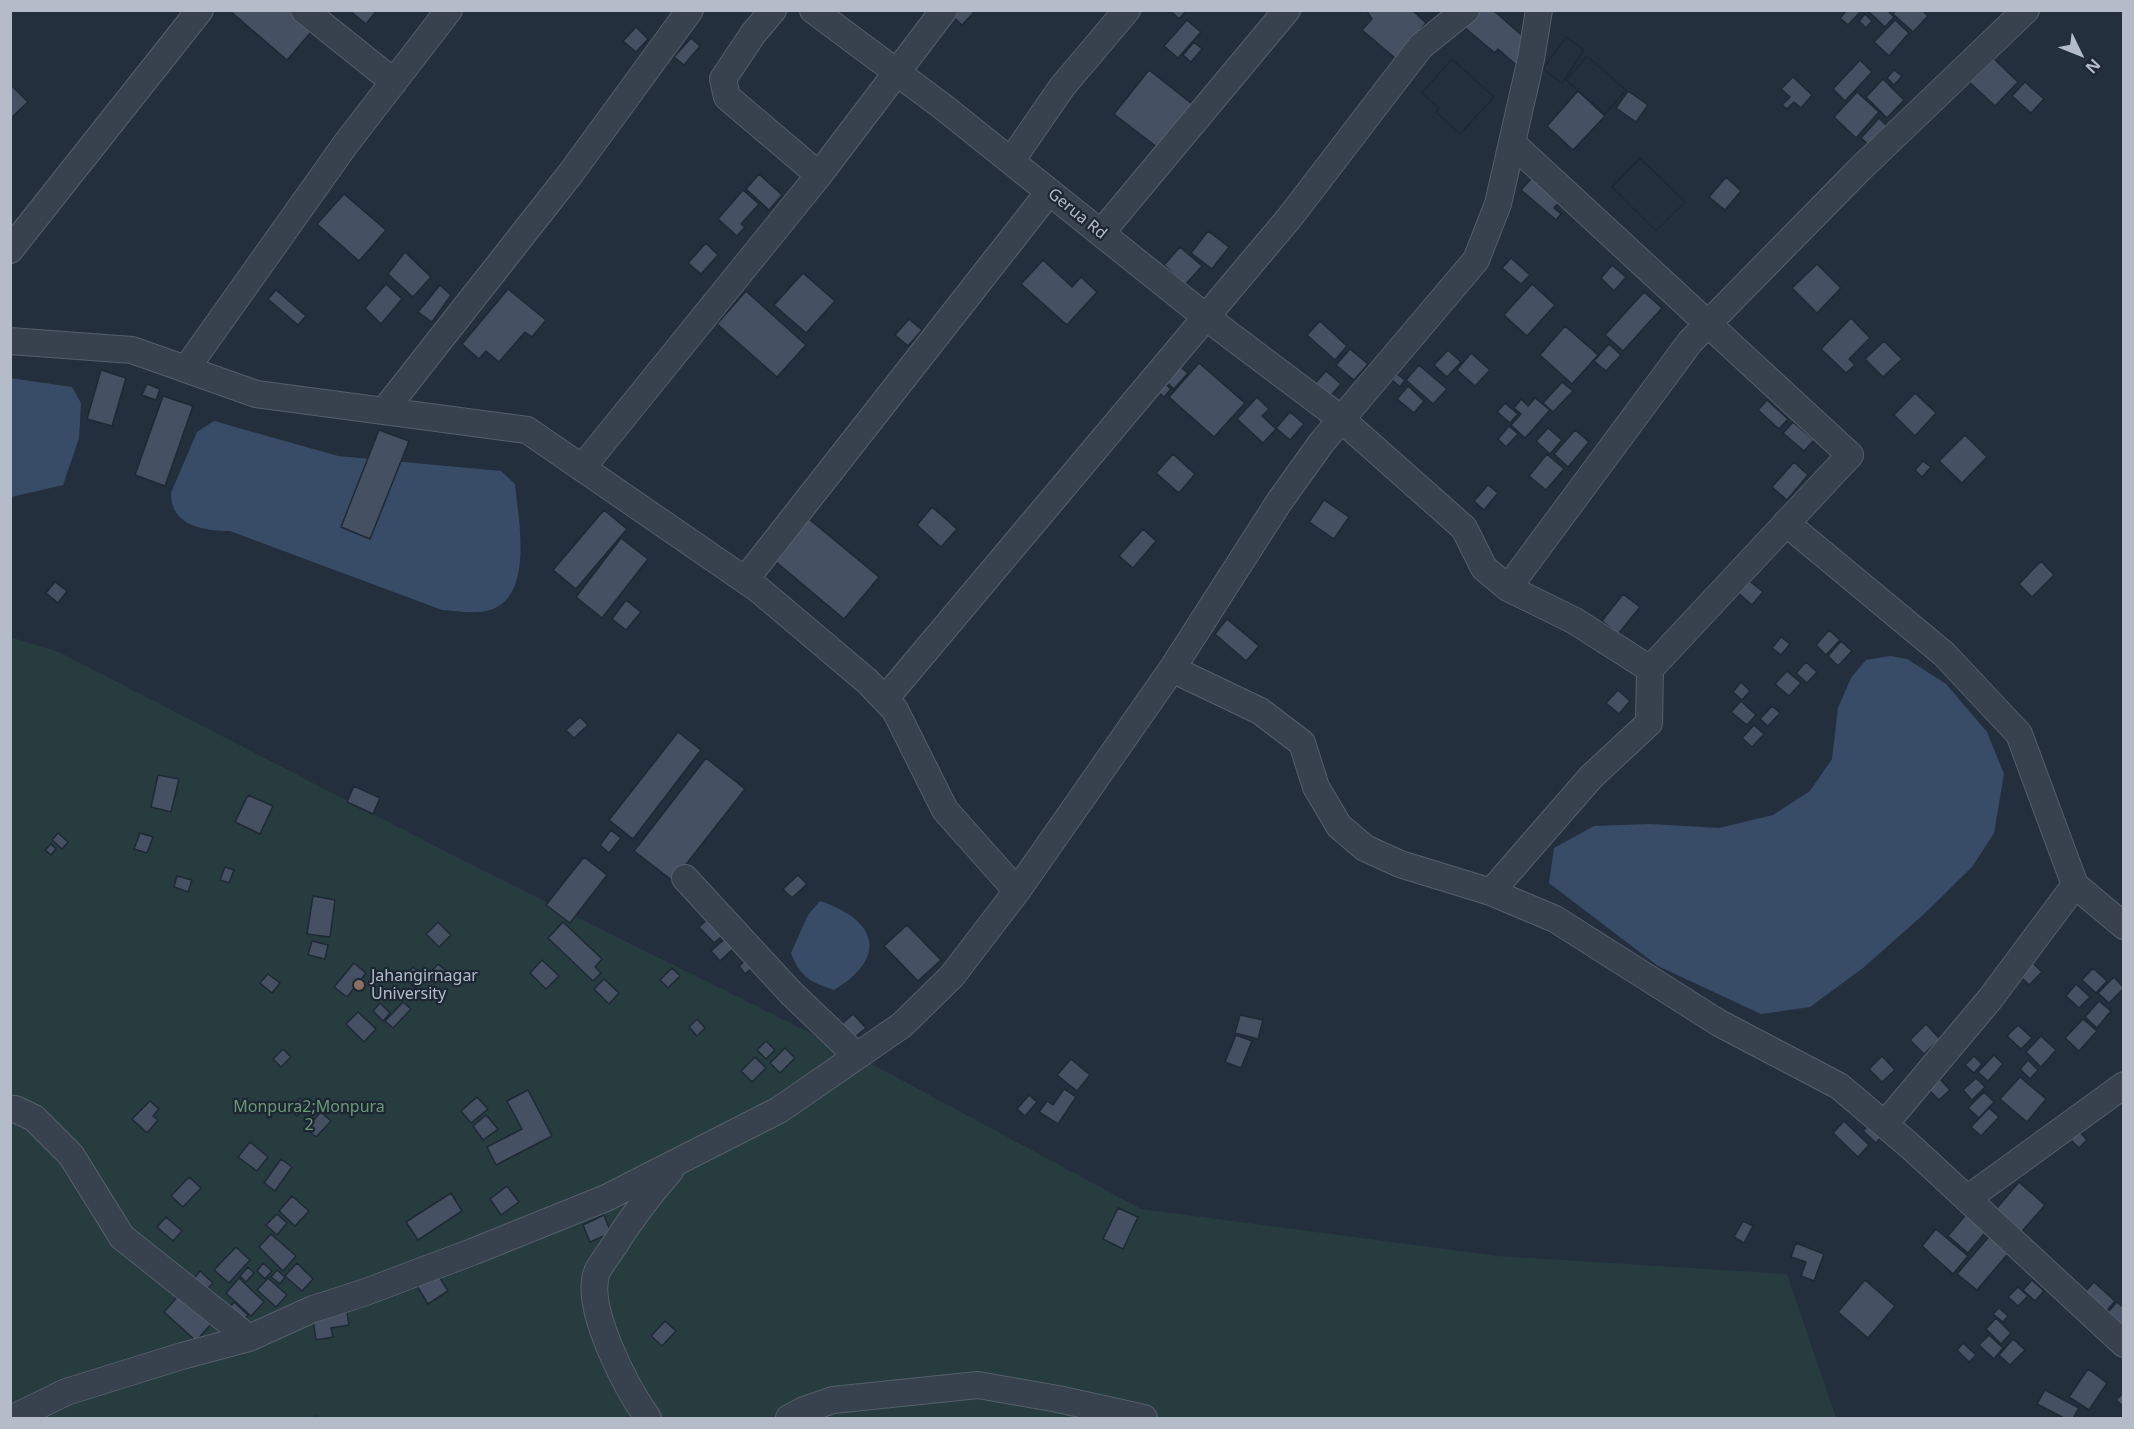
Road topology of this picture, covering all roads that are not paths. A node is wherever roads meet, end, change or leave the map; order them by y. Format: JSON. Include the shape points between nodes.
{"nodes":[{"id":1,"x":200,"y":10,"type":"edge"},
{"id":2,"x":304,"y":10,"type":"edge"},
{"id":3,"x":448,"y":10,"type":"edge"},
{"id":4,"x":690,"y":10,"type":"edge"},
{"id":5,"x":773,"y":10,"type":"edge"},
{"id":6,"x":813,"y":10,"type":"edge"},
{"id":7,"x":944,"y":10,"type":"edge"},
{"id":8,"x":1127,"y":10,"type":"edge"},
{"id":9,"x":1287,"y":10,"type":"edge"},
{"id":10,"x":1466,"y":10,"type":"edge"},
{"id":11,"x":1539,"y":10,"type":"edge"},
{"id":12,"x":2026,"y":10,"type":"edge"},
{"id":13,"x":898,"y":74,"type":"junction"},
{"id":14,"x":394,"y":82,"type":"junction"},
{"id":15,"x":1512,"y":143,"type":"junction"},
{"id":16,"x":1011,"y":161,"type":"junction"},
{"id":17,"x":819,"y":174,"type":"junction"},
{"id":18,"x":1049,"y":192,"type":"junction"},
{"id":19,"x":1101,"y":233,"type":"junction"},
{"id":20,"x":10,"y":250,"type":"edge"},
{"id":21,"x":1207,"y":318,"type":"junction"},
{"id":22,"x":1709,"y":324,"type":"junction"},
{"id":23,"x":10,"y":341,"type":"edge"},
{"id":24,"x":186,"y":369,"type":"junction"},
{"id":25,"x":384,"y":411,"type":"junction"},
{"id":26,"x":1340,"y":418,"type":"junction"},
{"id":27,"x":582,"y":468,"type":"junction"},
{"id":28,"x":1786,"y":523,"type":"junction"},
{"id":29,"x":745,"y":580,"type":"junction"},
{"id":30,"x":1508,"y":588,"type":"junction"},
{"id":31,"x":1172,"y":669,"type":"junction"},
{"id":32,"x":1650,"y":669,"type":"junction"},
{"id":33,"x":885,"y":699,"type":"junction"},
{"id":34,"x":685,"y":878,"type":"dead end"},
{"id":35,"x":2075,"y":885,"type":"junction"},
{"id":36,"x":1017,"y":891,"type":"junction"},
{"id":37,"x":1491,"y":892,"type":"junction"},
{"id":38,"x":2124,"y":926,"type":"edge"},
{"id":39,"x":857,"y":1056,"type":"junction"},
{"id":40,"x":2124,"y":1085,"type":"edge"},
{"id":41,"x":10,"y":1110,"type":"edge"},
{"id":42,"x":1885,"y":1124,"type":"junction"},
{"id":43,"x":678,"y":1161,"type":"junction"},
{"id":44,"x":1967,"y":1199,"type":"junction"},
{"id":45,"x":249,"y":1338,"type":"junction"},
{"id":46,"x":2124,"y":1344,"type":"edge"},
{"id":47,"x":13,"y":1419,"type":"edge"},
{"id":48,"x":648,"y":1419,"type":"edge"},
{"id":49,"x":789,"y":1419,"type":"edge"},
{"id":50,"x":1144,"y":1419,"type":"edge"}],
"edges":[{"from":1,"to":20,"type":"street"},
{"from":2,"to":14,"type":"street"},
{"from":3,"to":14,"type":"street"},
{"from":4,"to":25,"type":"street","via":[[571,172]]},
{"from":5,"to":17,"type":"street","via":[[723,79],[728,97]]},
{"from":6,"to":13,"type":"street","name":"Gerua Rd"},
{"from":7,"to":13,"type":"street"},
{"from":8,"to":16,"type":"street","via":[[1062,87]]},
{"from":9,"to":19,"type":"street"},
{"from":10,"to":21,"type":"street","via":[[1421,46]]},
{"from":11,"to":15,"type":"street"},
{"from":12,"to":22,"type":"street","via":[[1860,169]]},
{"from":13,"to":16,"type":"street","name":"Gerua Rd"},
{"from":13,"to":17,"type":"street"},
{"from":14,"to":24,"type":"street"},
{"from":15,"to":22,"type":"street"},
{"from":15,"to":26,"type":"street","via":[[1498,204],[1476,260]]},
{"from":16,"to":18,"type":"street","name":"Gerua Rd"},
{"from":17,"to":27,"type":"street"},
{"from":18,"to":19,"type":"street","name":"Gerua Rd"},
{"from":18,"to":29,"type":"street"},
{"from":19,"to":21,"type":"street","name":"Gerua Rd"},
{"from":21,"to":26,"type":"street","name":"Gerua Rd"},
{"from":21,"to":33,"type":"street"},
{"from":22,"to":28,"type":"street","via":[[1850,455]]},
{"from":22,"to":30,"type":"street","via":[[1690,342]]},
{"from":23,"to":24,"type":"street","via":[[132,350]]},
{"from":24,"to":25,"type":"street","via":[[256,394]]},
{"from":25,"to":27,"type":"street","via":[[527,430]]},
{"from":26,"to":30,"type":"street","name":"Gerua Rd","via":[[1464,528],[1484,568]]},
{"from":26,"to":31,"type":"street","via":[[1279,502]]},
{"from":27,"to":29,"type":"street"},
{"from":28,"to":32,"type":"street"},
{"from":28,"to":35,"type":"street","via":[[1944,654],[2019,735]]},
{"from":29,"to":33,"type":"street"},
{"from":30,"to":32,"type":"street","name":"Gerua Rd","via":[[1575,621]]},
{"from":31,"to":36,"type":"street"},
{"from":31,"to":37,"type":"street","via":[[1260,711],[1302,743],[1316,787],[1339,826],[1365,848],[1400,864]]},
{"from":32,"to":37,"type":"street","via":[[1649,723],[1591,777]]},
{"from":33,"to":36,"type":"street","via":[[895,710],[945,810]]},
{"from":34,"to":39,"type":"street","via":[[791,993]]},
{"from":35,"to":38,"type":"street"},
{"from":35,"to":42,"type":"street","via":[[1990,999]]},
{"from":36,"to":39,"type":"street","via":[[952,976],[903,1025]]},
{"from":37,"to":42,"type":"street","via":[[1555,919],[1719,1023],[1839,1086]]},
{"from":39,"to":43,"type":"street","via":[[778,1110]]},
{"from":40,"to":44,"type":"street"},
{"from":41,"to":45,"type":"street","via":[[34,1118],[71,1155],[122,1237]]},
{"from":42,"to":44,"type":"street"},
{"from":43,"to":45,"type":"street","via":[[606,1198],[450,1261],[313,1309]]},
{"from":43,"to":48,"type":"street","via":[[645,1199],[596,1274],[595,1306],[633,1398]]},
{"from":44,"to":46,"type":"street"},
{"from":45,"to":47,"type":"street","via":[[66,1392]]},
{"from":49,"to":50,"type":"street","via":[[833,1400],[978,1385]]}]}
